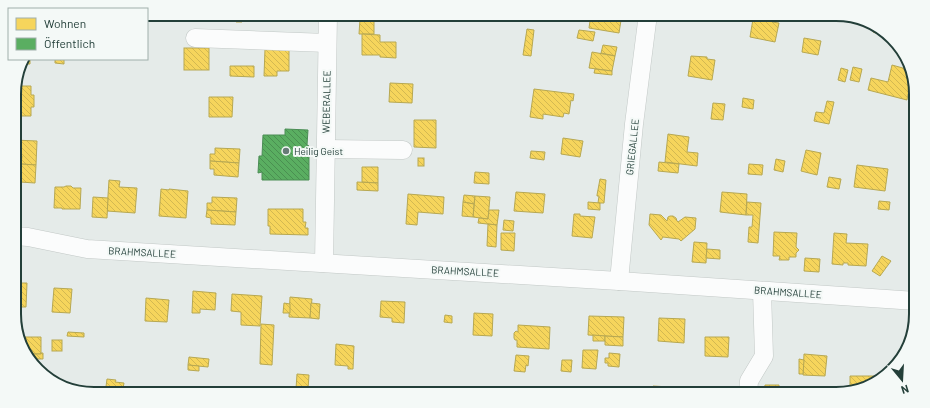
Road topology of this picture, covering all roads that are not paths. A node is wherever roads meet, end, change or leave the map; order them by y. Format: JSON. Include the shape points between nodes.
{"nodes":[{"id":1,"x":328,"y":21,"type":"edge"},
{"id":2,"x":647,"y":21,"type":"edge"},
{"id":3,"x":195,"y":38,"type":"dead end"},
{"id":4,"x":327,"y":43,"type":"junction"},
{"id":5,"x":326,"y":149,"type":"junction"},
{"id":6,"x":403,"y":150,"type":"dead end"},
{"id":7,"x":21,"y":236,"type":"edge"},
{"id":8,"x":324,"y":262,"type":"junction"},
{"id":9,"x":619,"y":281,"type":"junction"},
{"id":10,"x":762,"y":290,"type":"junction"},
{"id":11,"x":909,"y":300,"type":"edge"},
{"id":12,"x":749,"y":387,"type":"edge"}],
"edges":[{"from":1,"to":4,"type":"street","name":"WEBERALLEE"},
{"from":2,"to":9,"type":"street","name":"GRIEGALLEE"},
{"from":3,"to":4,"type":"street"},
{"from":4,"to":5,"type":"street","name":"WEBERALLEE"},
{"from":5,"to":6,"type":"street"},
{"from":5,"to":8,"type":"street","name":"WEBERALLEE"},
{"from":7,"to":8,"type":"street","name":"BRAHMSALLEE","via":[[87,249]]},
{"from":8,"to":9,"type":"street","name":"BRAHMSALLEE"},
{"from":9,"to":10,"type":"street","name":"BRAHMSALLEE"},
{"from":10,"to":11,"type":"street","name":"BRAHMSALLEE"},
{"from":10,"to":12,"type":"street","via":[[764,356],[749,381]]}]}
